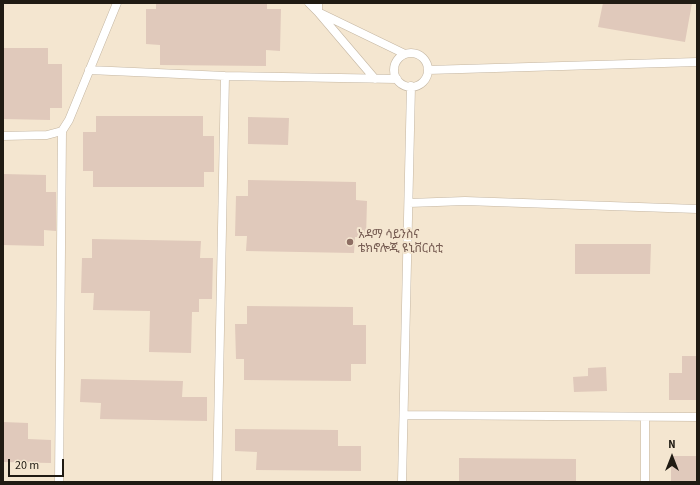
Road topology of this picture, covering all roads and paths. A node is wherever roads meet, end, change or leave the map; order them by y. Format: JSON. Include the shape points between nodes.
{"nodes":[{"id":1,"x":117,"y":3,"type":"edge"},
{"id":2,"x":309,"y":3,"type":"edge"},
{"id":3,"x":318,"y":7,"type":"edge"},
{"id":4,"x":405,"y":54,"type":"junction"},
{"id":5,"x":697,"y":62,"type":"edge"},
{"id":6,"x":89,"y":70,"type":"junction"},
{"id":7,"x":428,"y":70,"type":"junction"},
{"id":8,"x":225,"y":76,"type":"junction"},
{"id":9,"x":375,"y":79,"type":"junction"},
{"id":10,"x":397,"y":79,"type":"junction"},
{"id":11,"x":411,"y":86,"type":"junction"},
{"id":12,"x":62,"y":131,"type":"junction"},
{"id":13,"x":3,"y":136,"type":"edge"},
{"id":14,"x":409,"y":203,"type":"junction"},
{"id":15,"x":697,"y":209,"type":"edge"},
{"id":16,"x":404,"y":415,"type":"junction"},
{"id":17,"x":645,"y":416,"type":"junction"},
{"id":18,"x":697,"y":417,"type":"edge"},
{"id":19,"x":59,"y":482,"type":"edge"},
{"id":20,"x":217,"y":482,"type":"edge"},
{"id":21,"x":402,"y":482,"type":"edge"},
{"id":22,"x":645,"y":482,"type":"edge"}],
"edges":[{"from":1,"to":6,"type":"lane"},
{"from":2,"to":3,"type":"lane"},
{"from":3,"to":4,"type":"lane"},
{"from":3,"to":9,"type":"lane"},
{"from":4,"to":7,"type":"lane","via":[[418,54],[423,58]]},
{"from":4,"to":10,"type":"lane","via":[[395,63]]},
{"from":5,"to":7,"type":"lane"},
{"from":6,"to":8,"type":"lane"},
{"from":6,"to":12,"type":"lane"},
{"from":7,"to":11,"type":"lane","via":[[423,82]]},
{"from":8,"to":9,"type":"lane"},
{"from":8,"to":20,"type":"lane"},
{"from":9,"to":10,"type":"lane"},
{"from":10,"to":11,"type":"lane","via":[[404,85]]},
{"from":11,"to":14,"type":"lane"},
{"from":12,"to":13,"type":"lane","via":[[47,135]]},
{"from":12,"to":19,"type":"lane"},
{"from":14,"to":15,"type":"lane","via":[[472,201]]},
{"from":14,"to":16,"type":"lane"},
{"from":16,"to":17,"type":"lane"},
{"from":16,"to":21,"type":"lane"},
{"from":17,"to":18,"type":"lane"},
{"from":17,"to":22,"type":"lane"}]}
